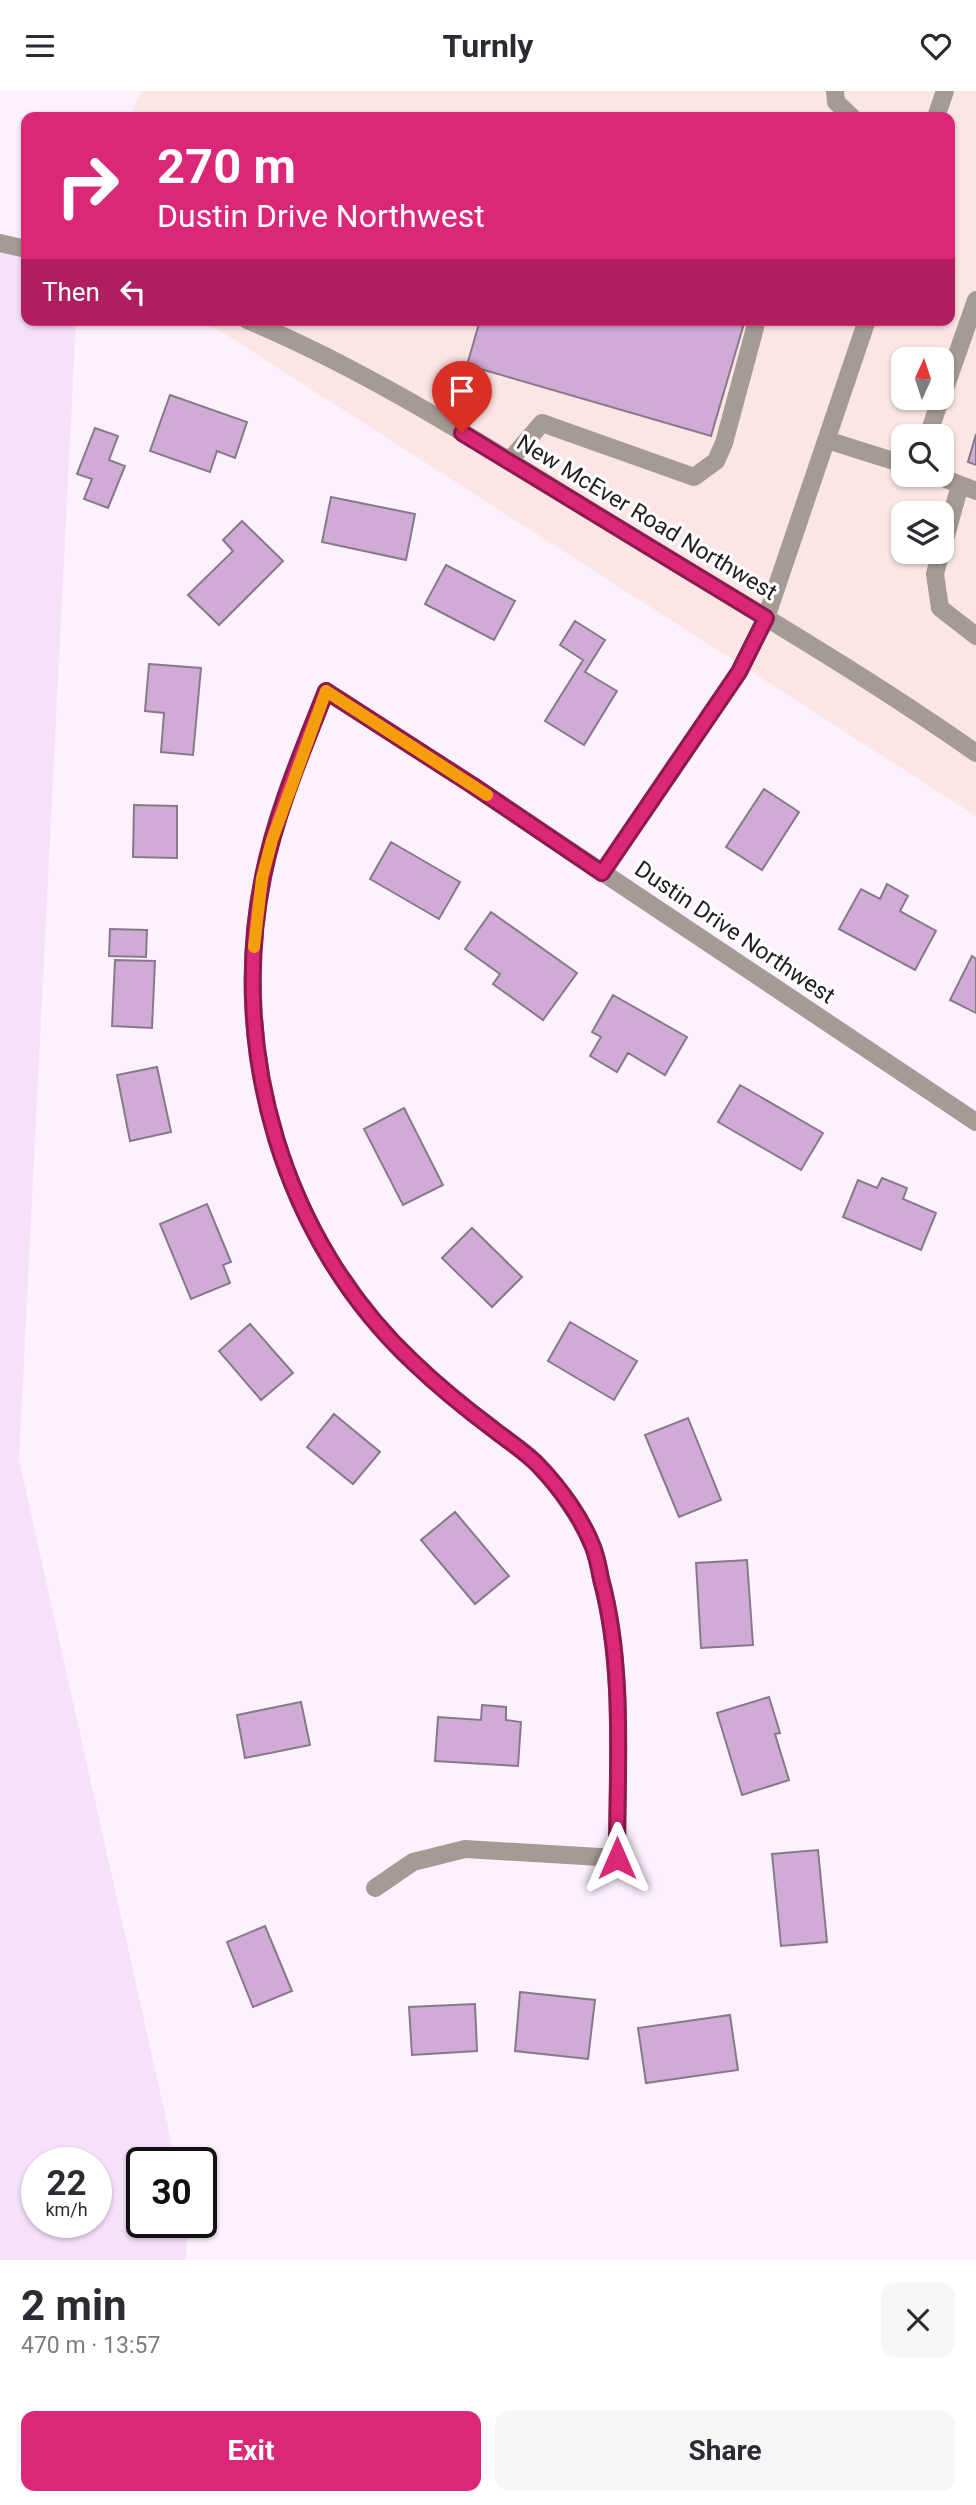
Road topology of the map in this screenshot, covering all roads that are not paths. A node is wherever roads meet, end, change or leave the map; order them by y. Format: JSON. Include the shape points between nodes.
{"nodes":[{"id":1,"x":835,"y":91,"type":"edge"},
{"id":2,"x":945,"y":91,"type":"edge"},
{"id":3,"x":847,"y":112,"type":"edge"},
{"id":4,"x":938,"y":112,"type":"edge"},
{"id":5,"x":0,"y":243,"type":"edge"},
{"id":6,"x":21,"y":248,"type":"edge"},
{"id":7,"x":976,"y":300,"type":"edge"},
{"id":8,"x":259,"y":326,"type":"edge"},
{"id":9,"x":755,"y":326,"type":"edge"},
{"id":10,"x":865,"y":326,"type":"edge"},
{"id":11,"x":954,"y":361,"type":"edge"},
{"id":12,"x":827,"y":440,"type":"junction"},
{"id":13,"x":891,"y":460,"type":"edge"},
{"id":14,"x":509,"y":461,"type":"junction"},
{"id":15,"x":968,"y":488,"type":"edge"},
{"id":16,"x":954,"y":520,"type":"edge"},
{"id":17,"x":937,"y":564,"type":"edge"},
{"id":18,"x":766,"y":618,"type":"junction"},
{"id":19,"x":976,"y":636,"type":"edge"},
{"id":20,"x":976,"y":753,"type":"edge"},
{"id":21,"x":602,"y":873,"type":"junction"},
{"id":22,"x":976,"y":1122,"type":"edge"},
{"id":23,"x":375,"y":1888,"type":"dead end"}],
"edges":[{"from":1,"to":3,"type":"street","via":[[836,102]]},
{"from":2,"to":4,"type":"street"},
{"from":5,"to":6,"type":"street"},
{"from":7,"to":11,"type":"street"},
{"from":8,"to":14,"type":"street","name":"New McEver Road Northwest","via":[[392,391]]},
{"from":9,"to":14,"type":"street","via":[[724,443],[716,461],[694,477],[541,423]]},
{"from":10,"to":12,"type":"street"},
{"from":12,"to":13,"type":"street"},
{"from":12,"to":18,"type":"street"},
{"from":14,"to":18,"type":"street","name":"New McEver Road Northwest"},
{"from":15,"to":16,"type":"street"},
{"from":17,"to":19,"type":"street","via":[[934,574],[940,608]]},
{"from":18,"to":20,"type":"street","name":"New McEver Road Northwest"},
{"from":18,"to":21,"type":"street","via":[[739,672]]},
{"from":21,"to":22,"type":"street","name":"Dustin Drive Northwest"},
{"from":21,"to":23,"type":"street","name":"Dustin Drive Northwest","via":[[326,691],[272,840],[257,913],[254,1021],[273,1132],[312,1227],[366,1310],[420,1368],[538,1464],[569,1504],[593,1547],[608,1605],[616,1665],[617,1858],[464,1849],[413,1862]]}]}
